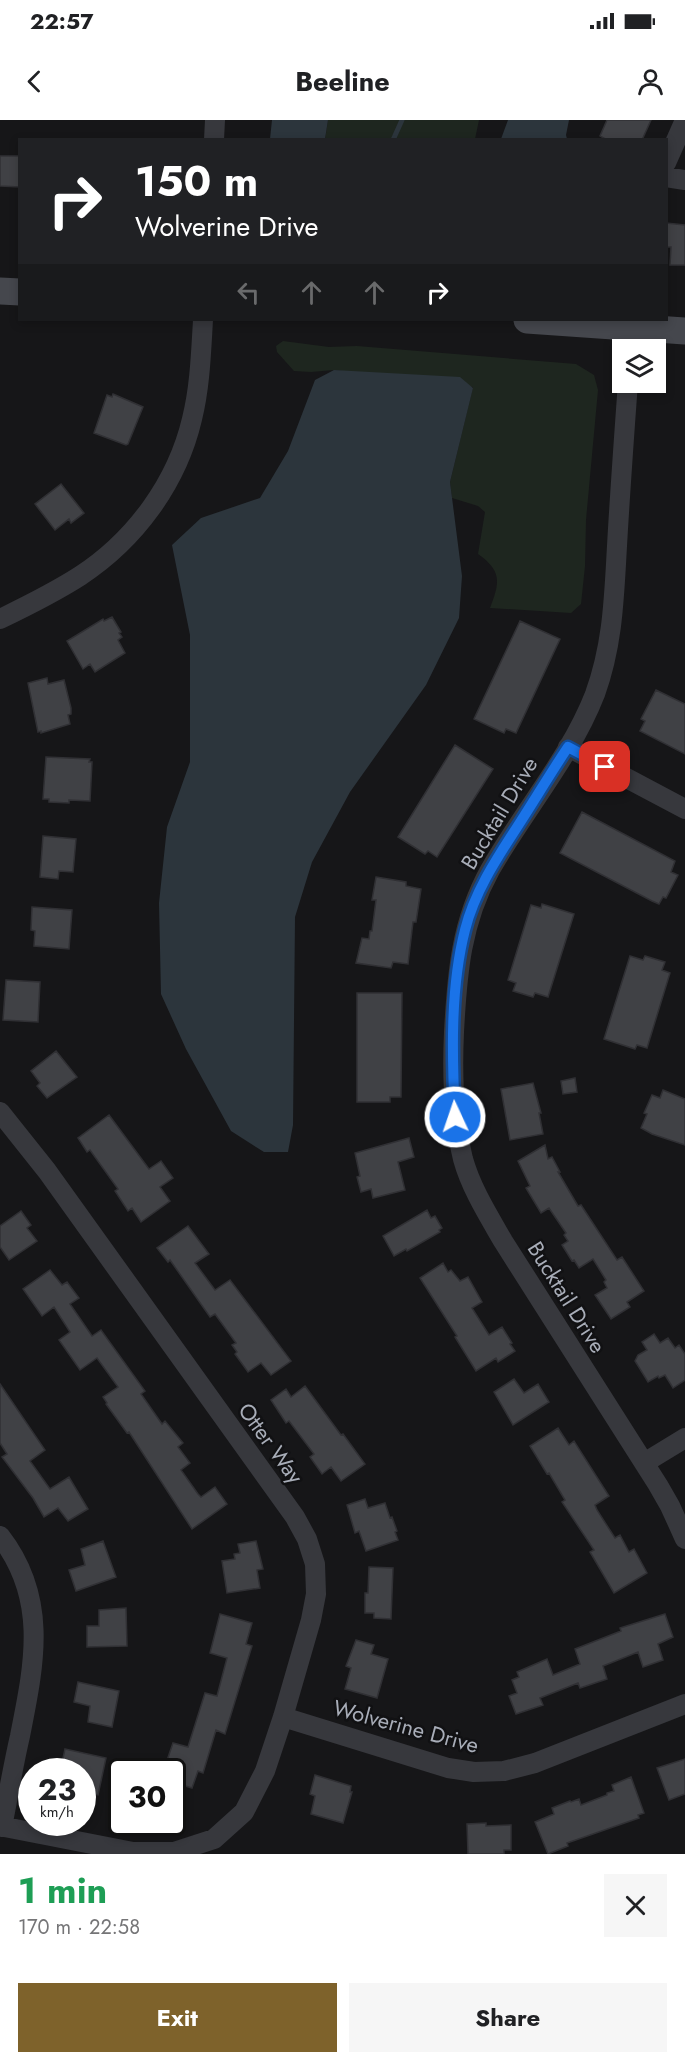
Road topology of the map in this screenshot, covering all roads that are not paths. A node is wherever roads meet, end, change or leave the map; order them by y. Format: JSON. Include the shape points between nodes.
{"nodes":[{"id":1,"x":215,"y":120,"type":"edge"},
{"id":2,"x":685,"y":120,"type":"edge"},
{"id":3,"x":214,"y":138,"type":"edge"},
{"id":4,"x":668,"y":158,"type":"edge"},
{"id":5,"x":668,"y":177,"type":"edge"},
{"id":6,"x":685,"y":180,"type":"edge"},
{"id":7,"x":0,"y":291,"type":"edge"},
{"id":8,"x":18,"y":292,"type":"edge"},
{"id":9,"x":202,"y":321,"type":"edge"},
{"id":10,"x":536,"y":321,"type":"edge"},
{"id":11,"x":685,"y":331,"type":"edge"},
{"id":12,"x":631,"y":332,"type":"edge"},
{"id":13,"x":627,"y":393,"type":"edge"},
{"id":14,"x":0,"y":619,"type":"edge"},
{"id":15,"x":568,"y":747,"type":"junction"},
{"id":16,"x":685,"y":809,"type":"edge"},
{"id":17,"x":0,"y":1112,"type":"edge"},
{"id":18,"x":685,"y":1438,"type":"edge"},
{"id":19,"x":644,"y":1463,"type":"junction"},
{"id":20,"x":0,"y":1536,"type":"edge"},
{"id":21,"x":685,"y":1539,"type":"edge"},
{"id":22,"x":685,"y":1704,"type":"edge"},
{"id":23,"x":283,"y":1717,"type":"junction"},
{"id":24,"x":1,"y":1827,"type":"edge"},
{"id":25,"x":218,"y":1847,"type":"edge"}],
"edges":[{"from":1,"to":3,"type":"street"},
{"from":2,"to":4,"type":"street"},
{"from":5,"to":6,"type":"street"},
{"from":7,"to":8,"type":"street"},
{"from":9,"to":14,"type":"street","via":[[199,384],[192,421],[180,456],[146,516],[116,549],[81,575]]},
{"from":10,"to":12,"type":"street"},
{"from":11,"to":12,"type":"street"},
{"from":13,"to":15,"type":"street","name":"Bucktail Drive","via":[[607,655],[594,694]]},
{"from":15,"to":16,"type":"street"},
{"from":15,"to":19,"type":"street","name":"Bucktail Drive","via":[[491,868],[465,929],[456,996],[452,1072],[455,1117],[464,1161],[481,1202]]},
{"from":17,"to":23,"type":"street","name":"Otter Way","via":[[47,1171],[308,1539],[315,1564],[316,1594]]},
{"from":18,"to":19,"type":"street"},
{"from":19,"to":21,"type":"street","name":"Bucktail Drive"},
{"from":20,"to":24,"type":"street","via":[[21,1572],[35,1644],[32,1679]]},
{"from":22,"to":23,"type":"street","name":"Wolverine Drive","via":[[504,1772],[448,1768]]},
{"from":23,"to":25,"type":"street","name":"Otter Way","via":[[265,1771],[244,1812]]},
{"from":24,"to":25,"type":"street","name":"Otter Way","via":[[132,1852]]}]}
